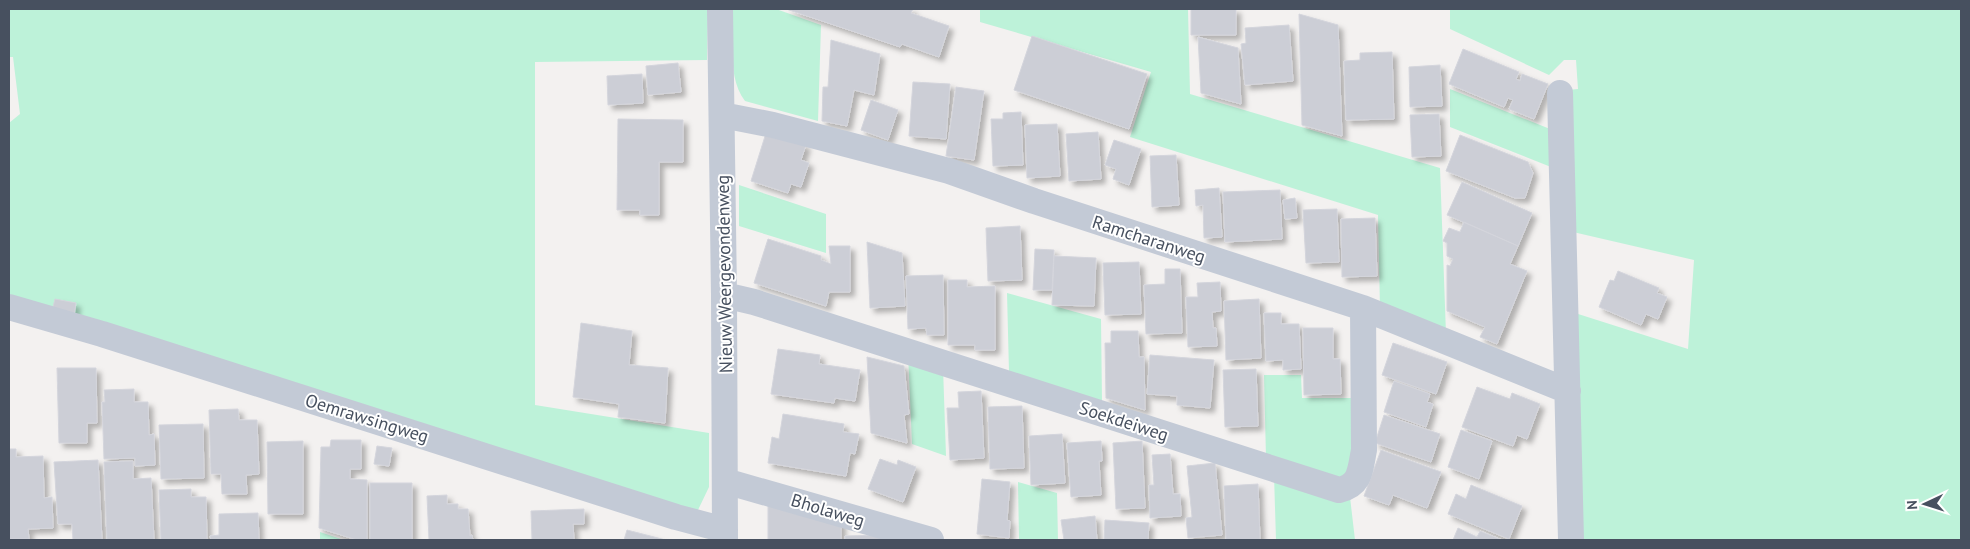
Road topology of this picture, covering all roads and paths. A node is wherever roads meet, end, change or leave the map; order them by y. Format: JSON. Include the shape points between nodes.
{"nodes":[{"id":1,"x":720,"y":9,"type":"edge"},
{"id":2,"x":1560,"y":93,"type":"dead end"},
{"id":3,"x":722,"y":115,"type":"junction"},
{"id":4,"x":724,"y":295,"type":"junction"},
{"id":5,"x":9,"y":307,"type":"edge"},
{"id":6,"x":1363,"y":308,"type":"junction"},
{"id":7,"x":1568,"y":391,"type":"junction"},
{"id":8,"x":725,"y":481,"type":"junction"},
{"id":9,"x":725,"y":535,"type":"edge"},
{"id":10,"x":931,"y":540,"type":"edge"},
{"id":11,"x":1571,"y":540,"type":"edge"}],
"edges":[{"from":1,"to":3,"type":"street","name":"Nieuw Weergevondenweg"},
{"from":2,"to":7,"type":"street"},
{"from":3,"to":4,"type":"street","name":"Nieuw Weergevondenweg"},
{"from":3,"to":6,"type":"street","name":"Ramcharanweg","via":[[773,125],[949,171],[1034,202]]},
{"from":4,"to":6,"type":"street","name":"Soekdeiweg","via":[[1339,490],[1356,482],[1364,450]]},
{"from":4,"to":8,"type":"street","name":"Nieuw Weergevondenweg"},
{"from":5,"to":9,"type":"street","name":"Oemrawsingweg"},
{"from":6,"to":7,"type":"street","name":"Ramcharanweg"},
{"from":7,"to":11,"type":"street"},
{"from":8,"to":9,"type":"street","name":"Nieuw Weergevondenweg"},
{"from":8,"to":10,"type":"street","name":"Bholaweg"}]}
